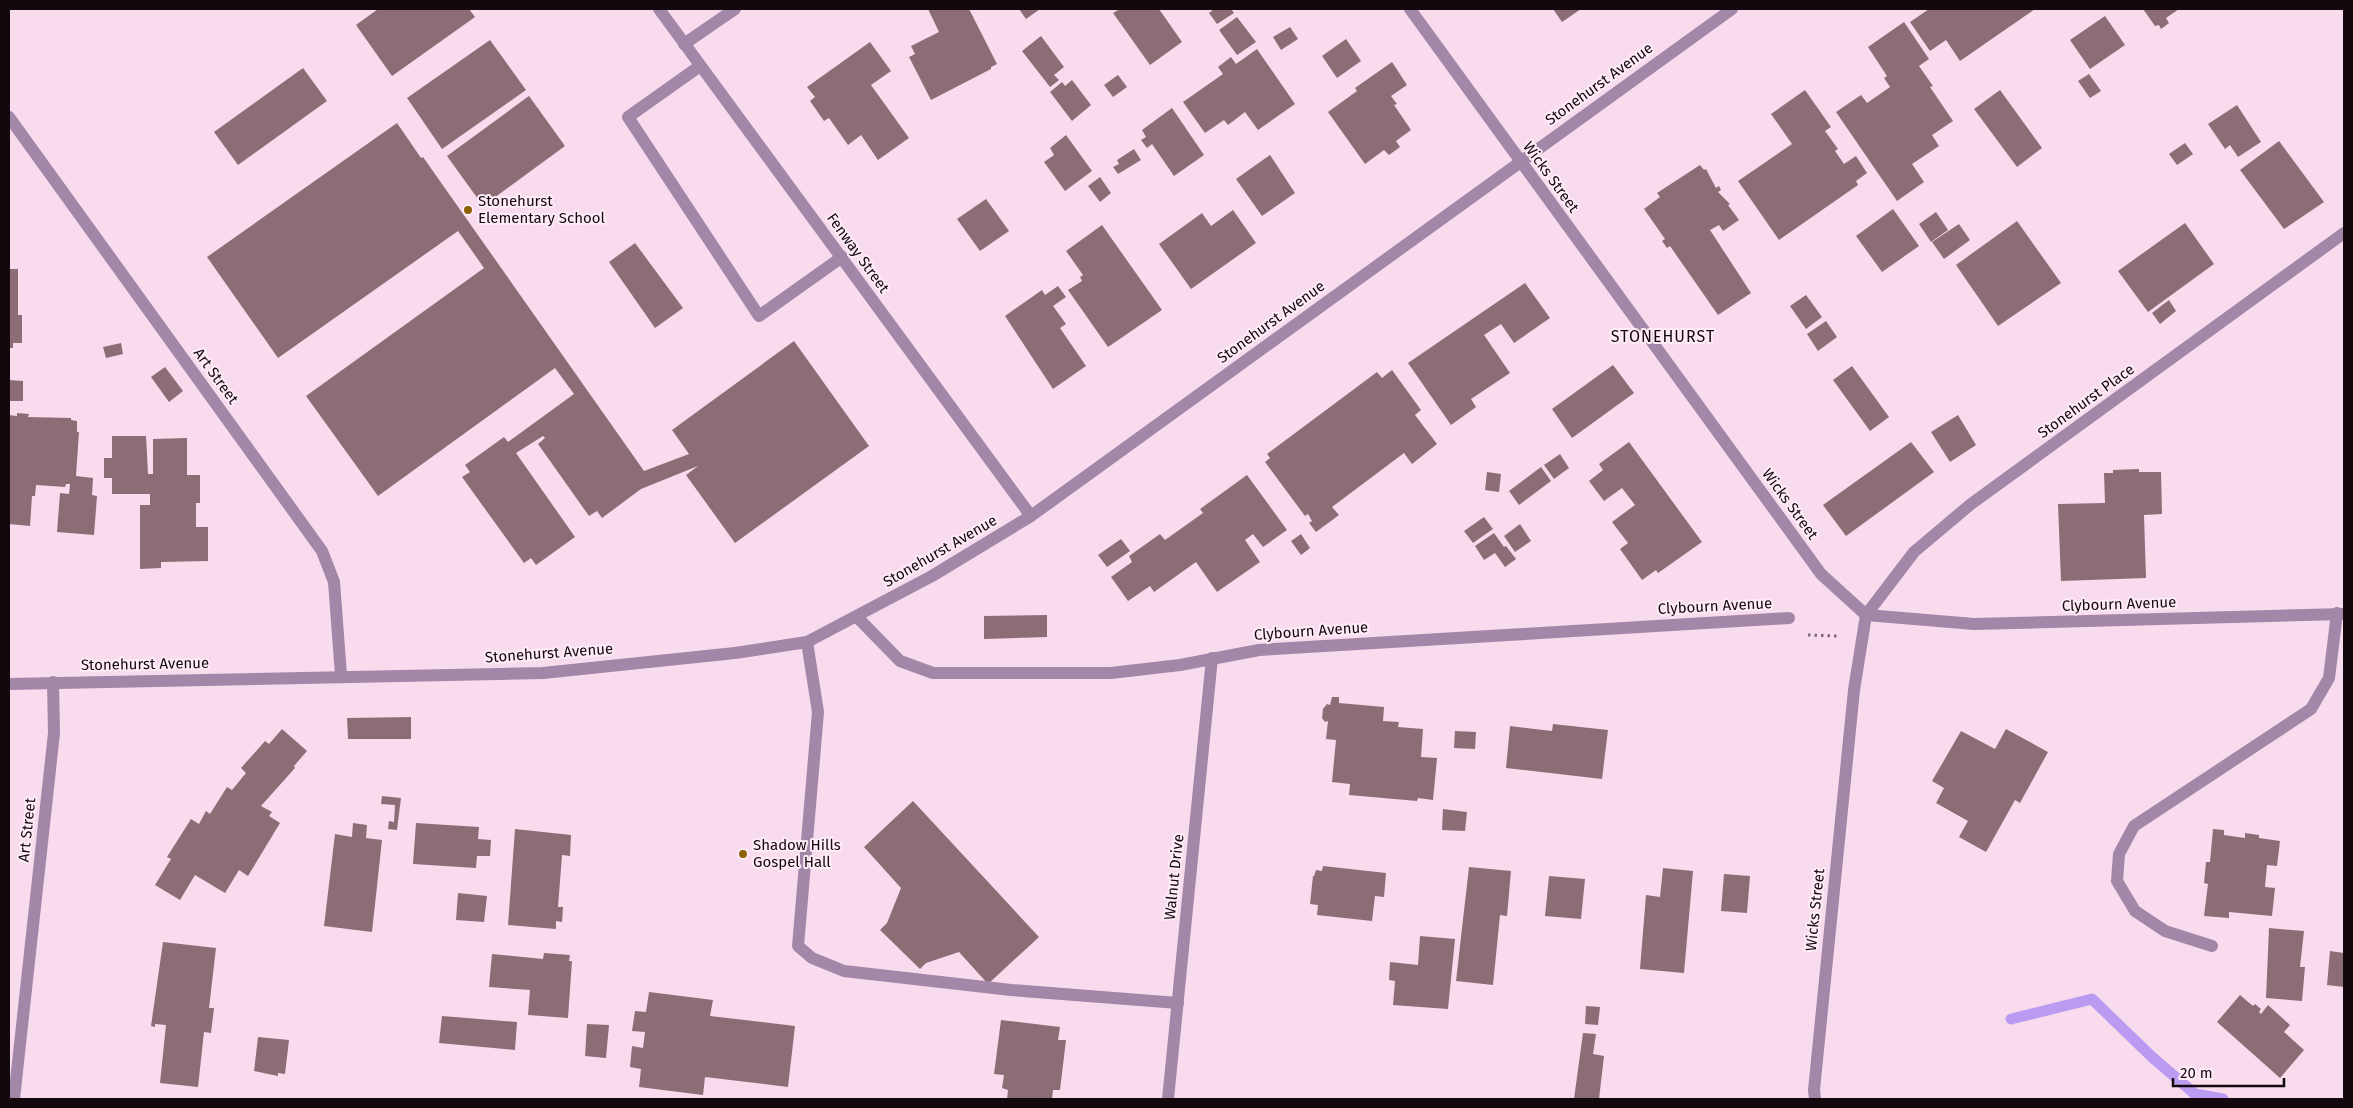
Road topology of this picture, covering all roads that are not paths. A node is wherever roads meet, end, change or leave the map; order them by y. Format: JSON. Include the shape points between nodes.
{"nodes":[{"id":1,"x":659,"y":9,"type":"edge"},
{"id":2,"x":735,"y":9,"type":"edge"},
{"id":3,"x":1410,"y":9,"type":"edge"},
{"id":4,"x":1732,"y":9,"type":"edge"},
{"id":5,"x":684,"y":44,"type":"junction"},
{"id":6,"x":700,"y":66,"type":"junction"},
{"id":7,"x":9,"y":117,"type":"edge"},
{"id":8,"x":1519,"y":161,"type":"junction"},
{"id":9,"x":2344,"y":233,"type":"edge"},
{"id":10,"x":842,"y":257,"type":"junction"},
{"id":11,"x":1031,"y":516,"type":"junction"},
{"id":12,"x":2341,"y":614,"type":"edge"},
{"id":13,"x":1866,"y":615,"type":"junction"},
{"id":14,"x":857,"y":617,"type":"junction"},
{"id":15,"x":1789,"y":618,"type":"road end"},
{"id":16,"x":807,"y":642,"type":"junction"},
{"id":17,"x":1212,"y":658,"type":"junction"},
{"id":18,"x":341,"y":675,"type":"junction"},
{"id":19,"x":53,"y":682,"type":"junction"},
{"id":20,"x":9,"y":684,"type":"edge"},
{"id":21,"x":2212,"y":946,"type":"dead end"},
{"id":22,"x":1178,"y":1003,"type":"junction"},
{"id":23,"x":14,"y":1099,"type":"edge"},
{"id":24,"x":1168,"y":1099,"type":"edge"},
{"id":25,"x":1815,"y":1099,"type":"edge"}],
"edges":[{"from":1,"to":5,"type":"street","name":"Fenway Street"},
{"from":2,"to":5,"type":"street"},
{"from":3,"to":8,"type":"street","name":"Wicks Street"},
{"from":4,"to":8,"type":"street","name":"Stonehurst Avenue"},
{"from":5,"to":6,"type":"street","name":"Fenway Street"},
{"from":6,"to":10,"type":"street","name":"Fenway Street"},
{"from":6,"to":10,"type":"street","via":[[628,117],[759,316]]},
{"from":7,"to":18,"type":"street","name":"Art Street","via":[[322,551],[334,582]]},
{"from":8,"to":11,"type":"street","name":"Stonehurst Avenue"},
{"from":8,"to":13,"type":"street","name":"Wicks Street","via":[[1821,574]]},
{"from":9,"to":13,"type":"street","name":"Stonehurst Place","via":[[1971,504],[1914,552]]},
{"from":10,"to":11,"type":"street","name":"Fenway Street"},
{"from":11,"to":14,"type":"street","name":"Stonehurst Avenue"},
{"from":12,"to":13,"type":"street","name":"Clybourn Avenue","via":[[1974,624]]},
{"from":12,"to":21,"type":"street","via":[[2329,678],[2310,709],[2134,826],[2119,854],[2117,881],[2135,911],[2165,931]]},
{"from":13,"to":25,"type":"street","name":"Wicks Street","via":[[1854,690]]},
{"from":14,"to":16,"type":"street","name":"Stonehurst Avenue"},
{"from":14,"to":17,"type":"street","name":"Clybourn Avenue","via":[[900,661],[934,673],[1111,673]]},
{"from":15,"to":17,"type":"street","name":"Clybourn Avenue","via":[[1259,650]]},
{"from":16,"to":18,"type":"street","name":"Stonehurst Avenue","via":[[735,653],[543,673]]},
{"from":16,"to":22,"type":"street","via":[[818,712],[798,946],[812,958],[844,971],[1011,990]]},
{"from":17,"to":22,"type":"street","name":"Walnut Drive"},
{"from":18,"to":19,"type":"street","name":"Stonehurst Avenue"},
{"from":19,"to":20,"type":"street","name":"Stonehurst Avenue"},
{"from":19,"to":23,"type":"street","name":"Art Street","via":[[54,733]]},
{"from":22,"to":24,"type":"street","name":"Walnut Drive"}]}
